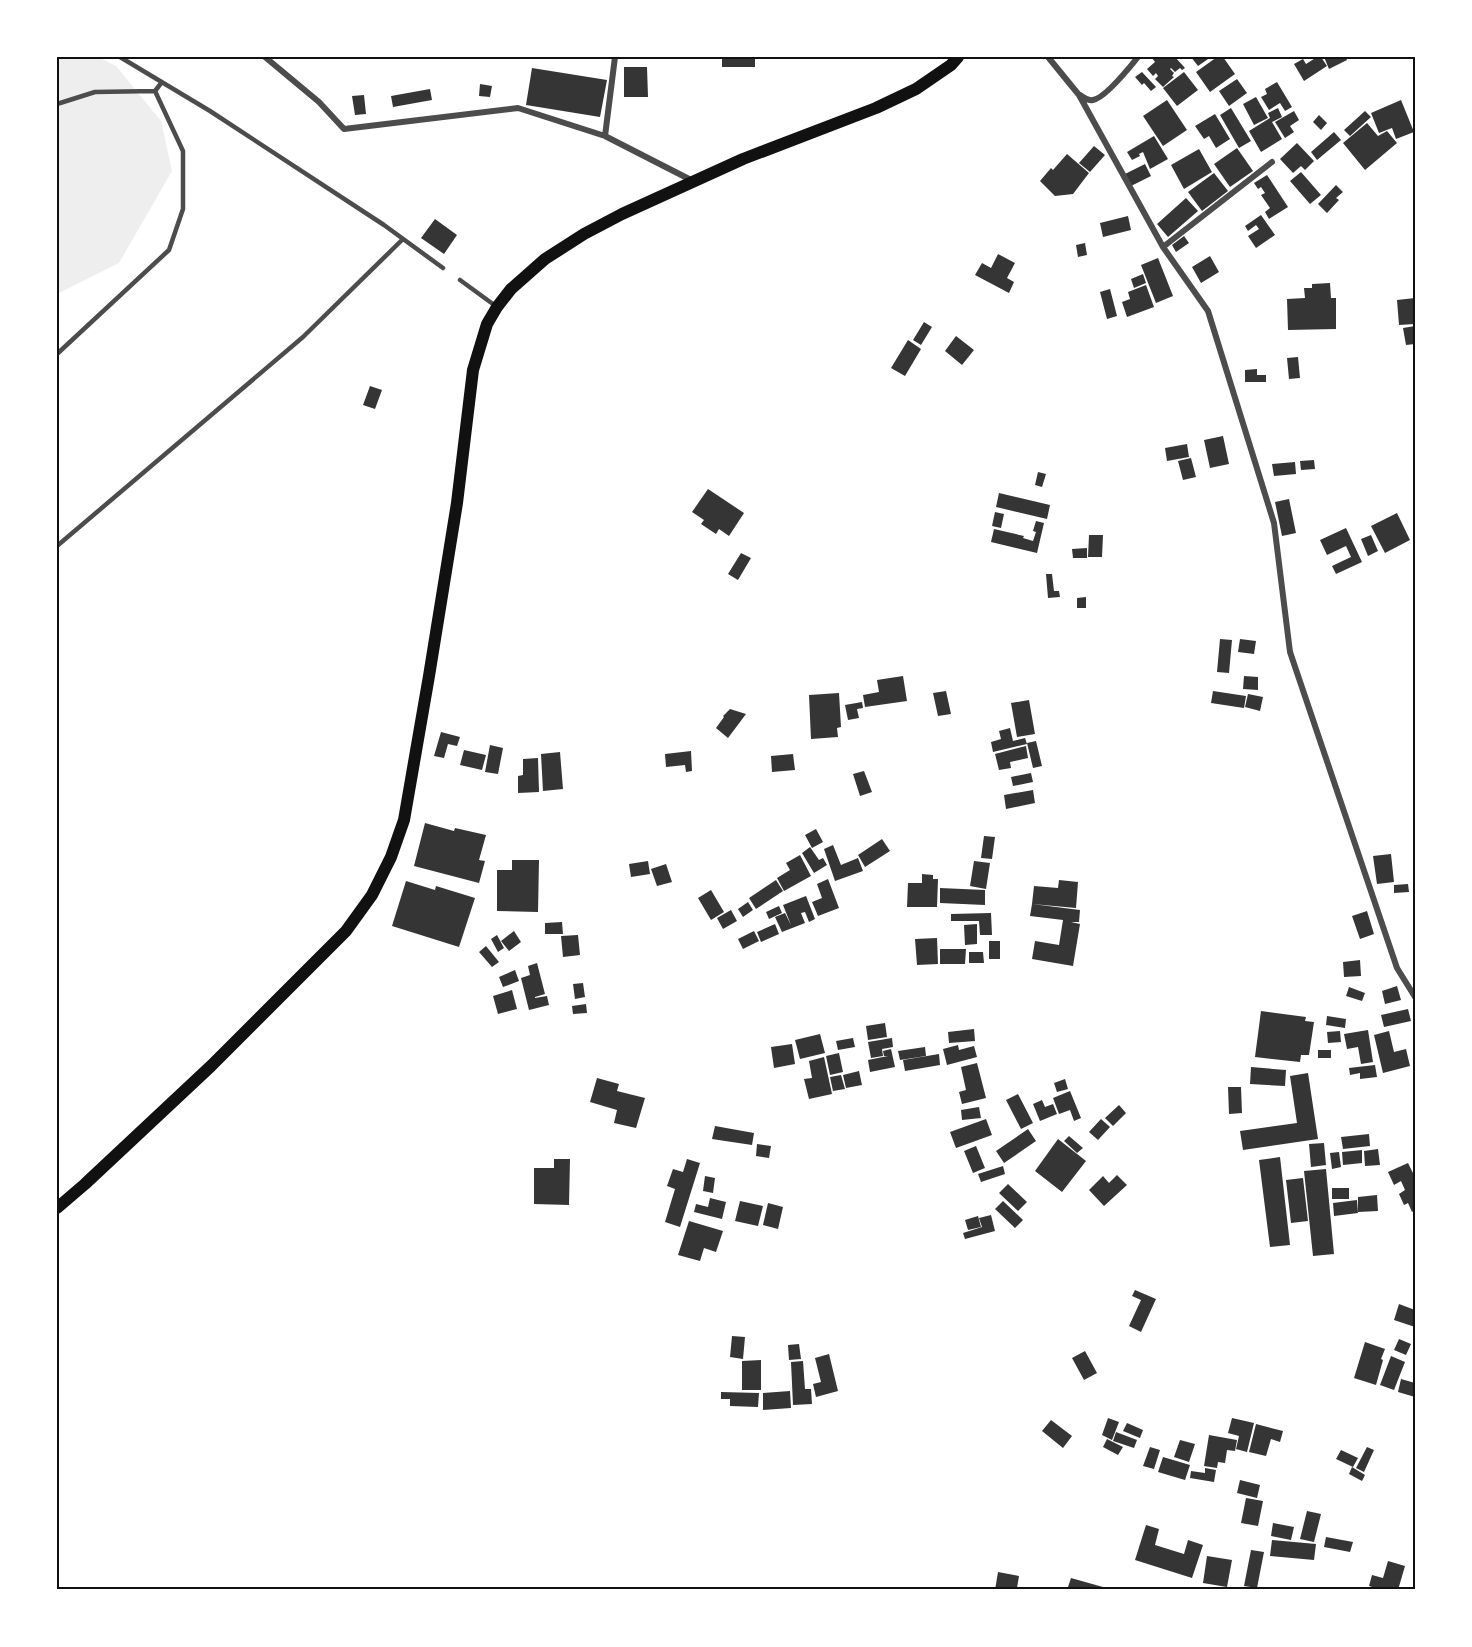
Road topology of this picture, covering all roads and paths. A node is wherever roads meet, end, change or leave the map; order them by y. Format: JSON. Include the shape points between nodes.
{"nodes":[{"id":1,"x":120,"y":57,"type":"edge"},
{"id":2,"x":265,"y":57,"type":"edge"},
{"id":3,"x":615,"y":57,"type":"edge"},
{"id":4,"x":958,"y":57,"type":"edge"},
{"id":5,"x":1048,"y":57,"type":"edge"},
{"id":6,"x":1138,"y":57,"type":"edge"},
{"id":7,"x":162,"y":82,"type":"junction"},
{"id":8,"x":155,"y":91,"type":"junction"},
{"id":9,"x":1079,"y":95,"type":"junction"},
{"id":10,"x":57,"y":104,"type":"edge"},
{"id":11,"x":605,"y":136,"type":"junction"},
{"id":12,"x":1272,"y":162,"type":"dead end"},
{"id":13,"x":693,"y":181,"type":"junction"},
{"id":14,"x":403,"y":239,"type":"junction"},
{"id":15,"x":1163,"y":247,"type":"junction"},
{"id":16,"x":443,"y":268,"type":"dead end"},
{"id":17,"x":460,"y":280,"type":"dead end"},
{"id":18,"x":497,"y":307,"type":"junction"},
{"id":19,"x":57,"y":354,"type":"edge"},
{"id":20,"x":57,"y":546,"type":"edge"},
{"id":21,"x":1415,"y":997,"type":"edge"},
{"id":22,"x":57,"y":1208,"type":"edge"}],
"edges":[{"from":1,"to":7,"type":"lane"},
{"from":2,"to":11,"type":"street","via":[[319,102],[344,129],[518,108]]},
{"from":3,"to":11,"type":"street"},
{"from":4,"to":13,"type":"main road","via":[[916,89],[876,108]]},
{"from":5,"to":9,"type":"street"},
{"from":6,"to":9,"type":"street","via":[[1103,95],[1087,100]]},
{"from":7,"to":8,"type":"lane"},
{"from":7,"to":14,"type":"lane"},
{"from":8,"to":10,"type":"lane","via":[[94,92]]},
{"from":8,"to":19,"type":"lane","via":[[183,151],[183,209],[169,250]]},
{"from":9,"to":15,"type":"street"},
{"from":11,"to":13,"type":"street"},
{"from":12,"to":15,"type":"street"},
{"from":13,"to":18,"type":"main road","via":[[603,224],[544,259]]},
{"from":14,"to":16,"type":"lane"},
{"from":14,"to":20,"type":"lane","via":[[303,337]]},
{"from":15,"to":21,"type":"street","via":[[1208,311],[1274,524],[1290,652],[1397,968]]},
{"from":17,"to":18,"type":"lane"},
{"from":18,"to":22,"type":"main road","via":[[486,324],[473,370],[457,503],[429,676],[404,820],[391,857],[372,895],[346,931],[211,1066]]}]}
